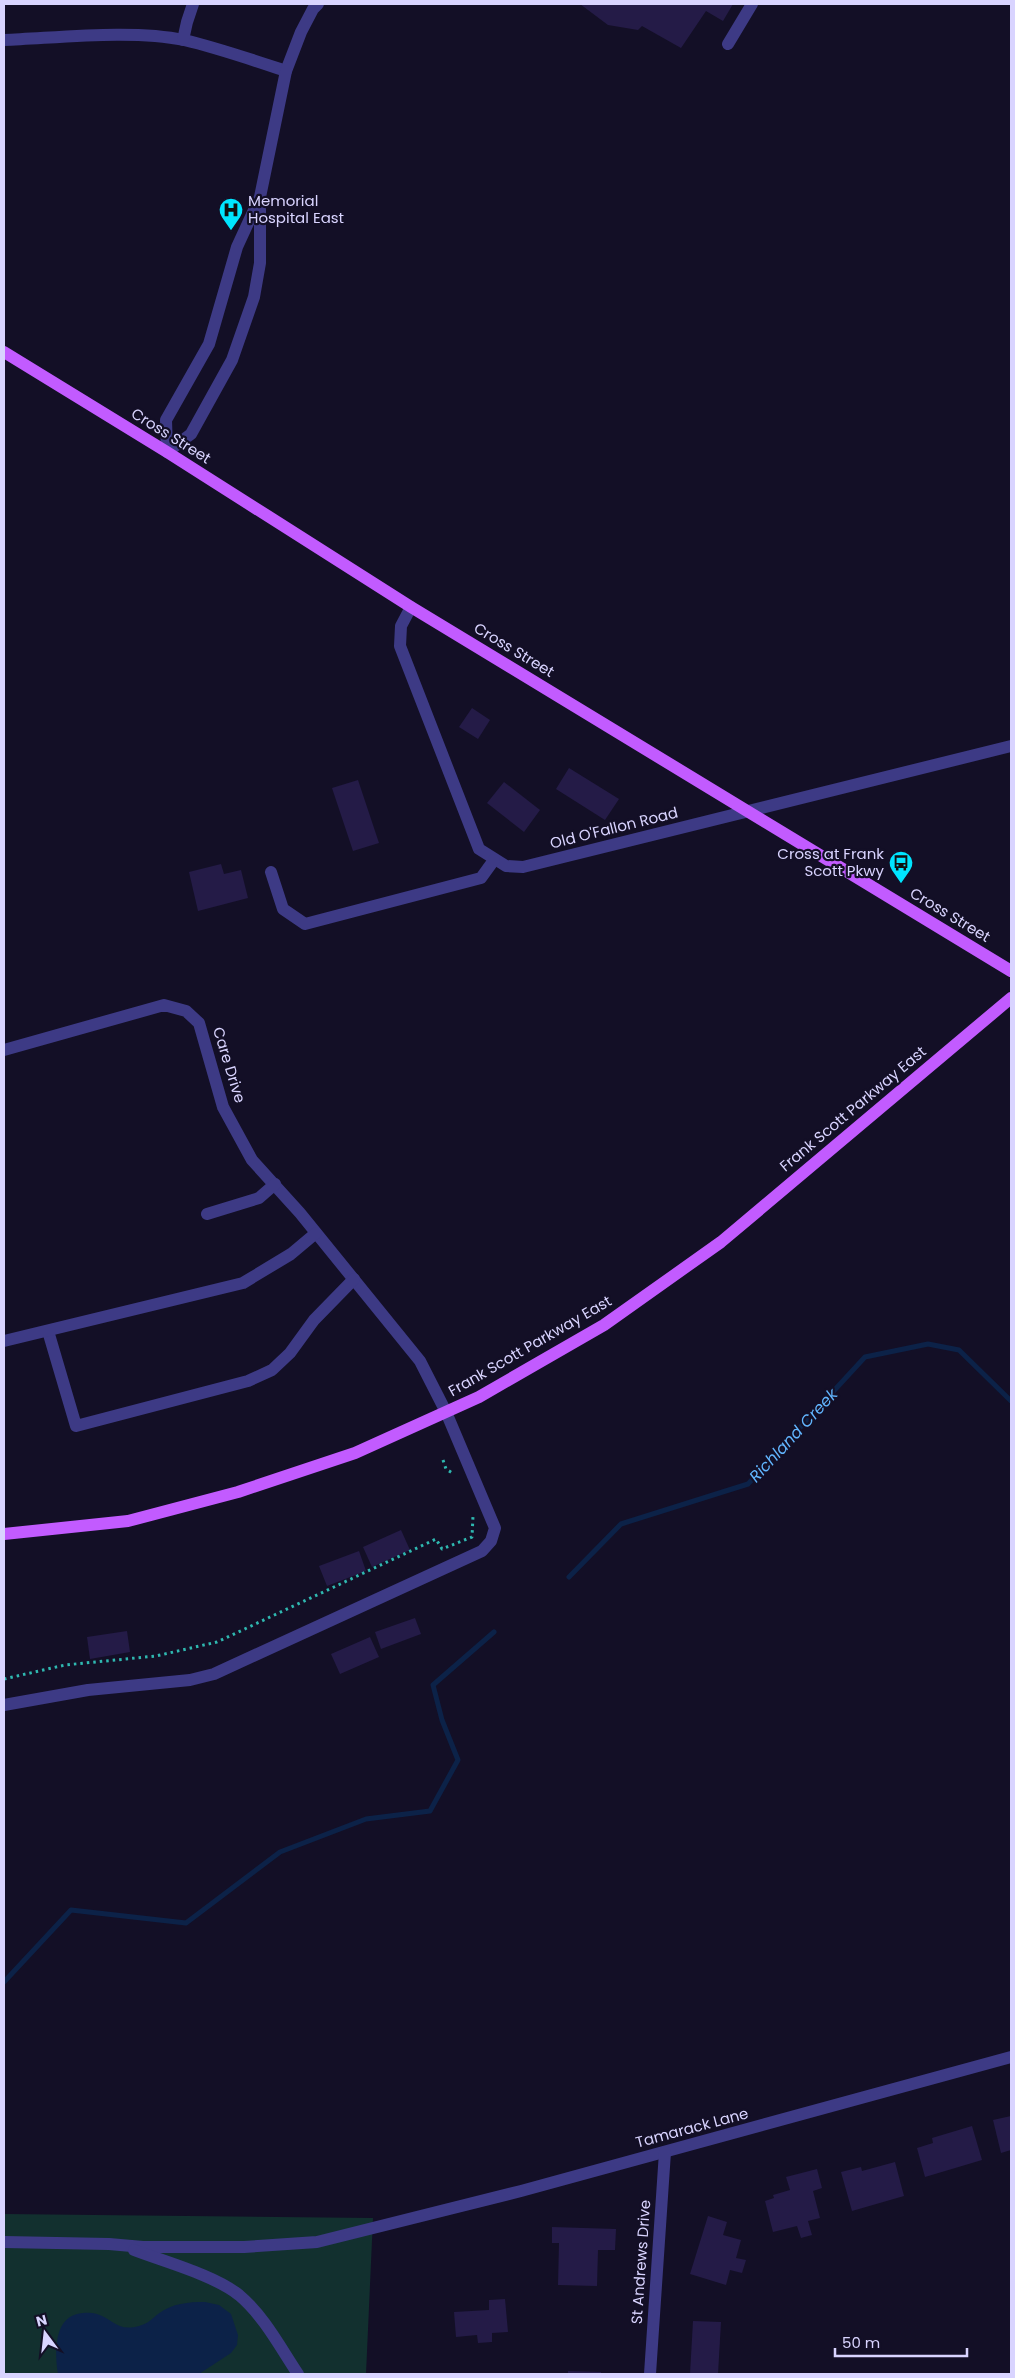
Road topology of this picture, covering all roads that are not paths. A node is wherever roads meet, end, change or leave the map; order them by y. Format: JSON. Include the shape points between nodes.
{"nodes":[{"id":1,"x":193,"y":4,"type":"edge"},
{"id":2,"x":318,"y":4,"type":"edge"},
{"id":3,"x":752,"y":4,"type":"edge"},
{"id":4,"x":4,"y":40,"type":"edge"},
{"id":5,"x":184,"y":40,"type":"junction"},
{"id":6,"x":728,"y":44,"type":"dead end"},
{"id":7,"x":286,"y":71,"type":"junction"},
{"id":8,"x":260,"y":197,"type":"junction"},
{"id":9,"x":4,"y":352,"type":"edge"},
{"id":10,"x":167,"y":452,"type":"junction"},
{"id":11,"x":411,"y":607,"type":"junction"},
{"id":12,"x":1011,"y":746,"type":"edge"},
{"id":13,"x":748,"y":810,"type":"junction"},
{"id":14,"x":494,"y":860,"type":"junction"},
{"id":15,"x":271,"y":872,"type":"dead end"},
{"id":16,"x":1011,"y":971,"type":"edge"},
{"id":17,"x":1011,"y":998,"type":"edge"},
{"id":18,"x":4,"y":1050,"type":"edge"},
{"id":19,"x":275,"y":1184,"type":"junction"},
{"id":20,"x":207,"y":1214,"type":"dead end"},
{"id":21,"x":316,"y":1232,"type":"junction"},
{"id":22,"x":354,"y":1279,"type":"junction"},
{"id":23,"x":48,"y":1330,"type":"junction"},
{"id":24,"x":4,"y":1341,"type":"edge"},
{"id":25,"x":446,"y":1412,"type":"junction"},
{"id":26,"x":4,"y":1534,"type":"edge"},
{"id":27,"x":4,"y":1705,"type":"edge"},
{"id":28,"x":1011,"y":2057,"type":"edge"},
{"id":29,"x":665,"y":2152,"type":"junction"},
{"id":30,"x":4,"y":2242,"type":"edge"},
{"id":31,"x":122,"y":2246,"type":"junction"},
{"id":32,"x":298,"y":2374,"type":"edge"},
{"id":33,"x":650,"y":2374,"type":"edge"}],
"edges":[{"from":1,"to":5,"type":"street"},
{"from":2,"to":7,"type":"street","via":[[301,32]]},
{"from":3,"to":6,"type":"street"},
{"from":4,"to":5,"type":"street","via":[[126,36]]},
{"from":5,"to":7,"type":"street"},
{"from":7,"to":8,"type":"street"},
{"from":8,"to":10,"type":"street","via":[[238,247],[209,344],[166,420]]},
{"from":8,"to":10,"type":"street","via":[[262,256],[254,297],[232,360],[191,434]]},
{"from":9,"to":10,"type":"main road","name":"Cross Street"},
{"from":10,"to":11,"type":"main road","name":"Cross Street"},
{"from":11,"to":13,"type":"main road","name":"Cross Street"},
{"from":11,"to":14,"type":"street","name":"Old O'Fallon Road","via":[[401,626],[400,646],[479,849]]},
{"from":12,"to":13,"type":"street","name":"Old O'Fallon Road"},
{"from":13,"to":14,"type":"street","name":"Old O'Fallon Road","via":[[523,868],[506,866]]},
{"from":13,"to":16,"type":"main road","name":"Cross Street"},
{"from":14,"to":15,"type":"street","via":[[481,878],[305,924],[284,909]]},
{"from":17,"to":25,"type":"main road","name":"Frank Scott Parkway East","via":[[721,1242],[604,1325],[479,1397]]},
{"from":18,"to":19,"type":"street","name":"Care Drive","via":[[164,1005],[186,1010],[198,1023],[223,1107],[252,1160]]},
{"from":19,"to":20,"type":"street","via":[[259,1198]]},
{"from":19,"to":21,"type":"street","name":"Care Drive"},
{"from":21,"to":22,"type":"street","name":"Care Drive"},
{"from":21,"to":23,"type":"street","via":[[291,1254],[242,1282]]},
{"from":22,"to":23,"type":"street","via":[[272,1370],[248,1381],[76,1426]]},
{"from":22,"to":25,"type":"street","name":"Care Drive","via":[[420,1361]]},
{"from":23,"to":24,"type":"street"},
{"from":25,"to":26,"type":"main road","name":"Frank Scott Parkway East","via":[[355,1453],[238,1492],[128,1521]]},
{"from":25,"to":27,"type":"street","name":"Care Drive","via":[[495,1528],[491,1541],[482,1551],[214,1674],[190,1680],[88,1690]]},
{"from":28,"to":29,"type":"street","name":"Tamarack Lane"},
{"from":29,"to":31,"type":"street","name":"Tamarack Lane","via":[[317,2242],[269,2246]]},
{"from":29,"to":33,"type":"street","name":"St Andrews Drive"},
{"from":30,"to":31,"type":"street","name":"Tamarack Lane"},
{"from":31,"to":32,"type":"street","via":[[221,2283],[238,2295],[256,2313]]}]}
